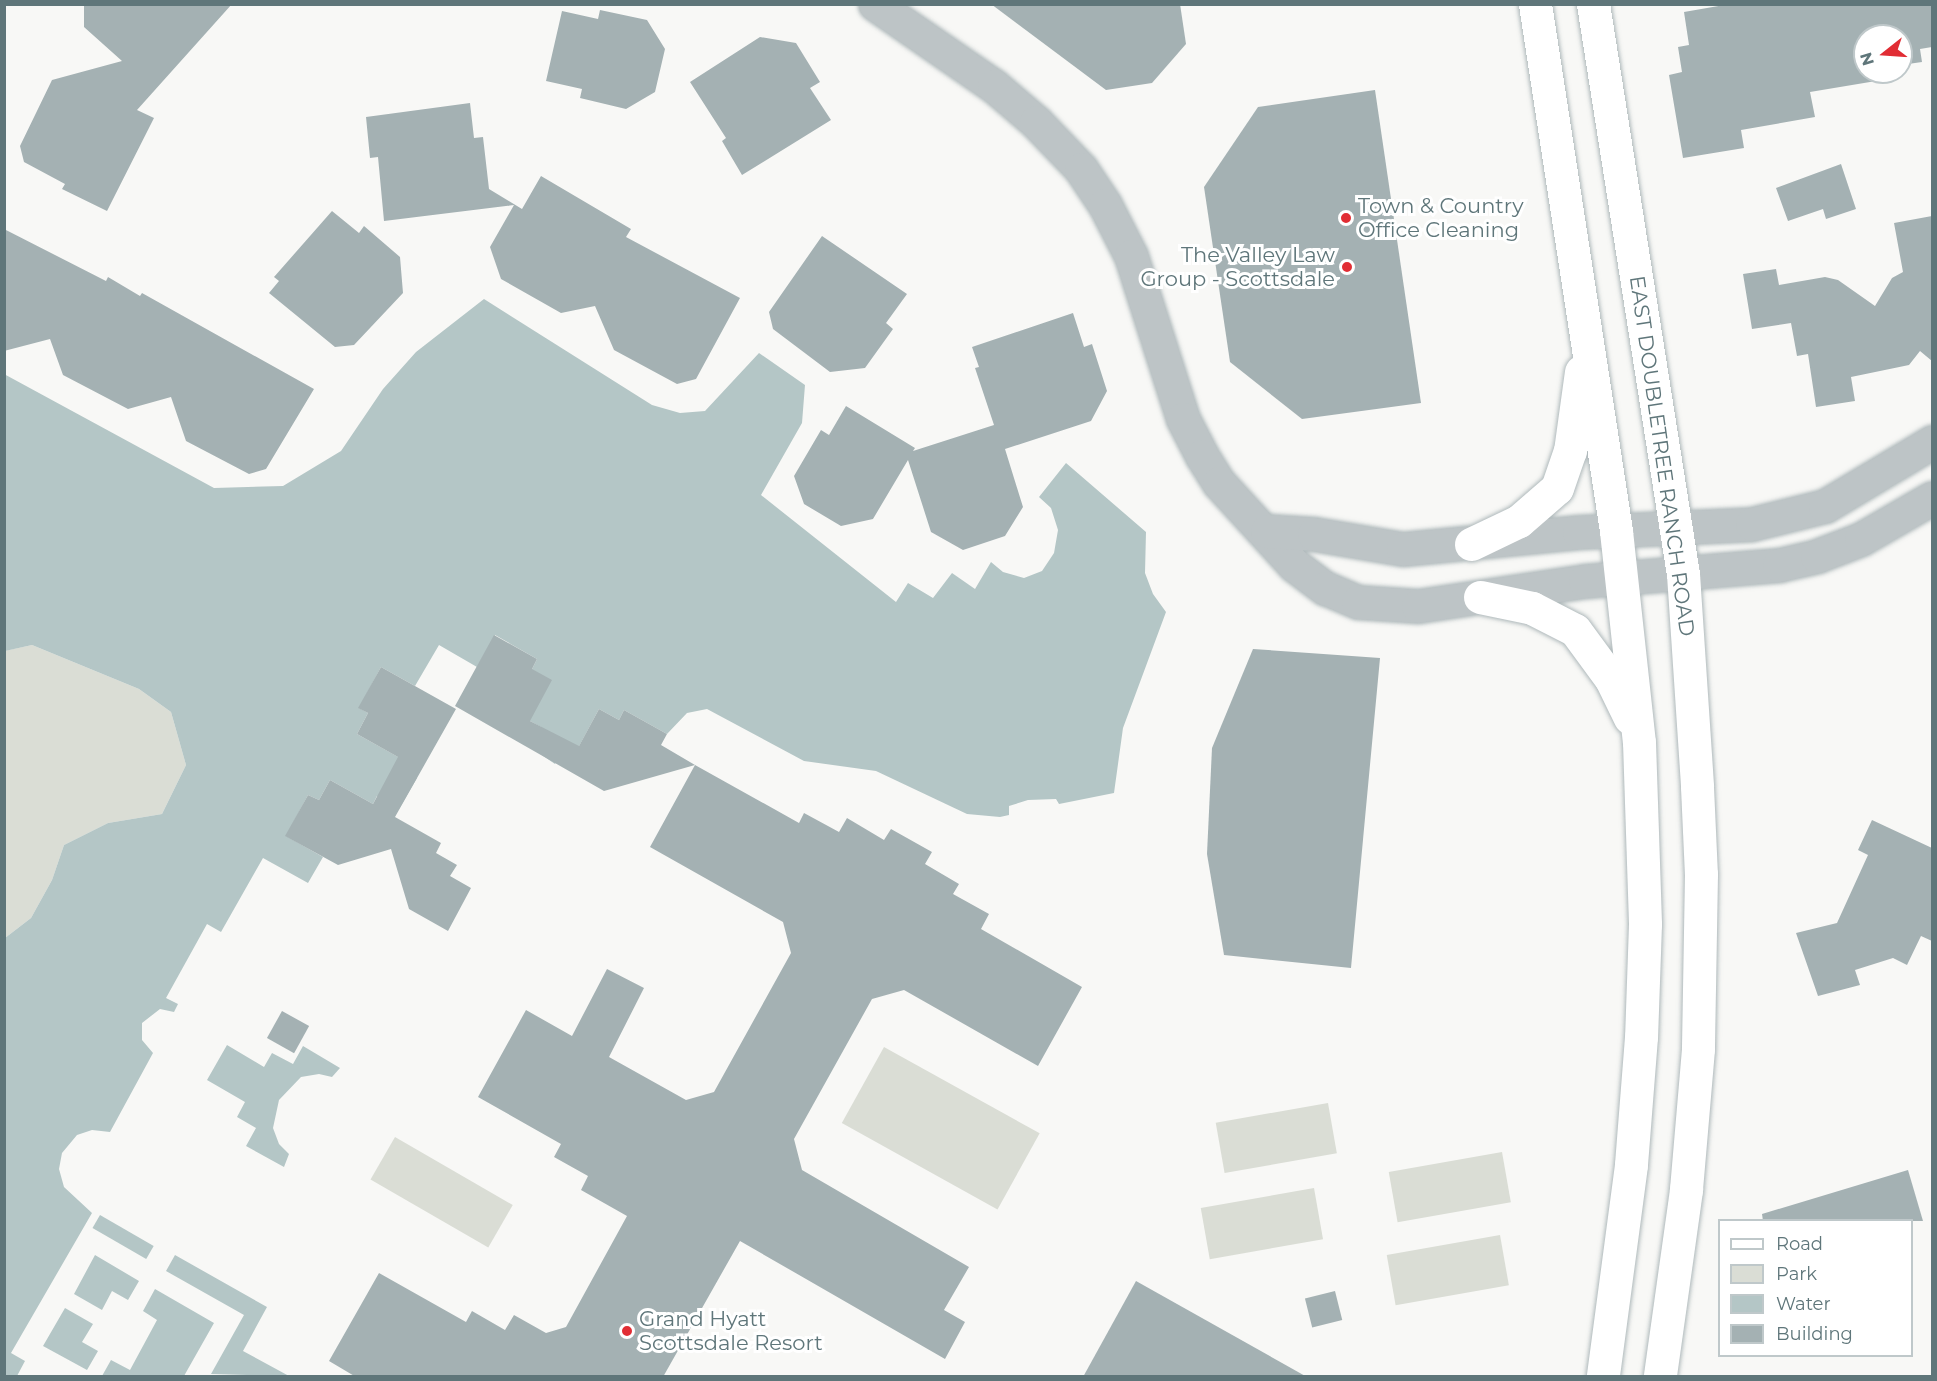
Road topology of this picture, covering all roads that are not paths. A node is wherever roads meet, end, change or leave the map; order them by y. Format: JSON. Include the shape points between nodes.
{"nodes":[{"id":1,"x":875,"y":4,"type":"edge"},
{"id":2,"x":1535,"y":4,"type":"edge"},
{"id":3,"x":1593,"y":4,"type":"edge"},
{"id":4,"x":1586,"y":334,"type":"junction"},
{"id":5,"x":1932,"y":442,"type":"edge"},
{"id":6,"x":1865,"y":482,"type":"junction"},
{"id":7,"x":1932,"y":498,"type":"edge"},
{"id":8,"x":1888,"y":524,"type":"junction"},
{"id":9,"x":1676,"y":529,"type":"junction"},
{"id":10,"x":1267,"y":531,"type":"junction"},
{"id":11,"x":1616,"y":531,"type":"junction"},
{"id":12,"x":1471,"y":544,"type":"junction"},
{"id":13,"x":1683,"y":574,"type":"junction"},
{"id":14,"x":1623,"y":578,"type":"junction"},
{"id":15,"x":1480,"y":597,"type":"junction"},
{"id":16,"x":1639,"y":742,"type":"junction"},
{"id":17,"x":1603,"y":1377,"type":"edge"},
{"id":18,"x":1659,"y":1377,"type":"edge"}],
"edges":[{"from":1,"to":10,"type":"street","via":[[994,86],[1036,122],[1080,169],[1105,205],[1131,256],[1184,418],[1202,456],[1219,483]]},
{"from":2,"to":4,"type":"main road"},
{"from":3,"to":9,"type":"main road","name":"EAST DOUBLETREE RANCH ROAD"},
{"from":4,"to":11,"type":"main road"},
{"from":4,"to":12,"type":"main road","via":[[1570,451],[1557,488],[1520,520]]},
{"from":5,"to":6,"type":"street"},
{"from":6,"to":8,"type":"street"},
{"from":6,"to":9,"type":"street","via":[[1825,506],[1789,515],[1752,524]]},
{"from":7,"to":8,"type":"street"},
{"from":8,"to":13,"type":"street","via":[[1817,556],[1779,565]]},
{"from":9,"to":11,"type":"street"},
{"from":9,"to":13,"type":"main road","name":"EAST DOUBLETREE RANCH ROAD"},
{"from":10,"to":12,"type":"street","via":[[1314,534],[1403,549]]},
{"from":10,"to":15,"type":"street","via":[[1302,571],[1325,588],[1358,602],[1418,606]]},
{"from":11,"to":12,"type":"street"},
{"from":11,"to":14,"type":"main road"},
{"from":13,"to":14,"type":"street"},
{"from":13,"to":18,"type":"main road","name":"EAST DOUBLETREE RANCH ROAD","via":[[1700,852],[1700,974],[1692,1126]]},
{"from":14,"to":15,"type":"street"},
{"from":14,"to":16,"type":"main road"},
{"from":15,"to":16,"type":"main road","via":[[1532,609],[1575,630],[1611,679]]},
{"from":16,"to":17,"type":"main road","via":[[1645,924],[1641,1037],[1631,1165]]}]}
